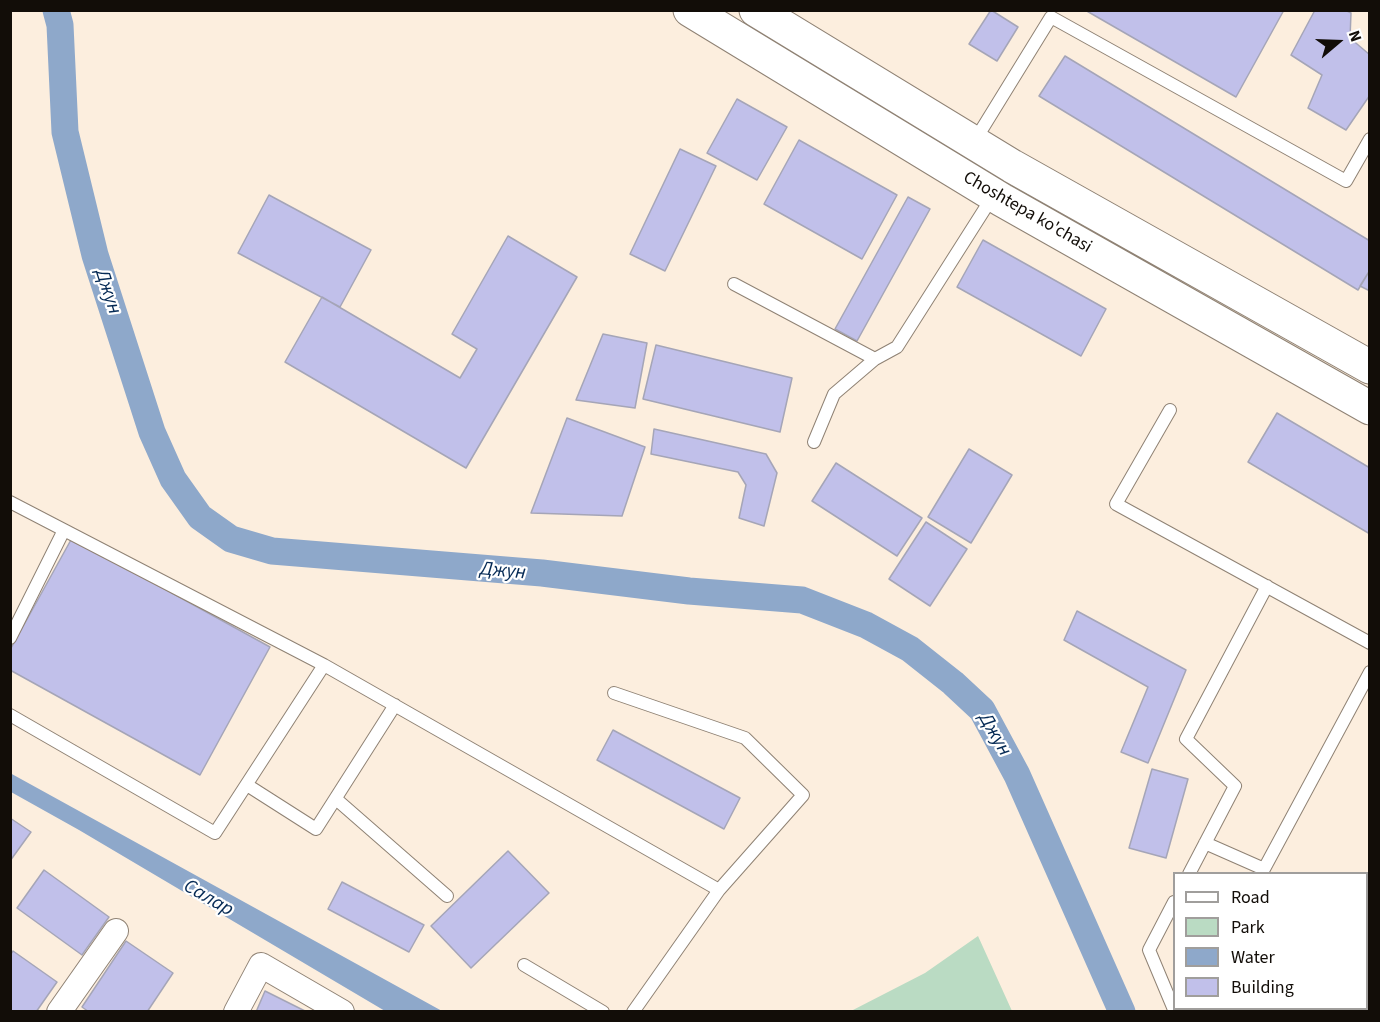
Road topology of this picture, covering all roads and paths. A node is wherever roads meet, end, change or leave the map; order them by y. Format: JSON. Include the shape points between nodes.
{"nodes":[{"id":1,"x":690,"y":10,"type":"edge"},
{"id":2,"x":770,"y":14,"type":"edge"},
{"id":3,"x":1370,"y":139,"type":"edge"},
{"id":4,"x":974,"y":142,"type":"junction"},
{"id":5,"x":994,"y":195,"type":"junction"},
{"id":6,"x":734,"y":284,"type":"dead end"},
{"id":7,"x":874,"y":359,"type":"junction"},
{"id":8,"x":1370,"y":367,"type":"edge"},
{"id":9,"x":1370,"y":408,"type":"edge"},
{"id":10,"x":1170,"y":410,"type":"dead end"},
{"id":11,"x":814,"y":442,"type":"dead end"},
{"id":12,"x":10,"y":502,"type":"edge"},
{"id":13,"x":64,"y":530,"type":"junction"},
{"id":14,"x":1267,"y":586,"type":"junction"},
{"id":15,"x":10,"y":638,"type":"edge"},
{"id":16,"x":1370,"y":643,"type":"edge"},
{"id":17,"x":324,"y":665,"type":"junction"},
{"id":18,"x":1370,"y":672,"type":"edge"},
{"id":19,"x":614,"y":693,"type":"dead end"},
{"id":20,"x":395,"y":705,"type":"junction"},
{"id":21,"x":10,"y":715,"type":"edge"},
{"id":22,"x":247,"y":785,"type":"junction"},
{"id":23,"x":336,"y":799,"type":"junction"},
{"id":24,"x":1206,"y":843,"type":"junction"},
{"id":25,"x":1191,"y":872,"type":"edge"},
{"id":26,"x":719,"y":890,"type":"junction"},
{"id":27,"x":447,"y":896,"type":"dead end"},
{"id":28,"x":1173,"y":904,"type":"edge"},
{"id":29,"x":116,"y":931,"type":"dead end"},
{"id":30,"x":524,"y":965,"type":"dead end"},
{"id":31,"x":1173,"y":1006,"type":"edge"},
{"id":32,"x":59,"y":1011,"type":"edge"},
{"id":33,"x":236,"y":1011,"type":"edge"},
{"id":34,"x":342,"y":1011,"type":"edge"},
{"id":35,"x":603,"y":1011,"type":"edge"},
{"id":36,"x":633,"y":1011,"type":"edge"}],
"edges":[{"from":1,"to":5,"type":"main road","name":"Choshtepa ko'chasi"},
{"from":2,"to":4,"type":"main road","name":"Choshtepa ko'chasi"},
{"from":3,"to":4,"type":"lane","via":[[1346,181],[1051,17]]},
{"from":4,"to":8,"type":"main road","name":"Choshtepa ko'chasi"},
{"from":5,"to":7,"type":"lane","via":[[897,347]]},
{"from":5,"to":9,"type":"main road","name":"Choshtepa ko'chasi"},
{"from":6,"to":7,"type":"lane"},
{"from":7,"to":11,"type":"lane","via":[[834,394]]},
{"from":10,"to":14,"type":"lane","via":[[1116,504]]},
{"from":12,"to":13,"type":"lane"},
{"from":13,"to":15,"type":"lane"},
{"from":13,"to":17,"type":"lane"},
{"from":14,"to":16,"type":"lane"},
{"from":14,"to":24,"type":"lane","via":[[1186,739],[1235,786]]},
{"from":17,"to":20,"type":"lane"},
{"from":17,"to":22,"type":"lane"},
{"from":18,"to":24,"type":"lane","via":[[1264,869]]},
{"from":19,"to":26,"type":"lane","via":[[745,738],[803,795]]},
{"from":20,"to":23,"type":"lane"},
{"from":20,"to":26,"type":"lane"},
{"from":21,"to":22,"type":"lane","via":[[215,833]]},
{"from":22,"to":23,"type":"lane","via":[[316,829]]},
{"from":23,"to":27,"type":"lane"},
{"from":24,"to":25,"type":"lane"},
{"from":26,"to":36,"type":"lane"},
{"from":28,"to":31,"type":"lane","via":[[1149,951]]},
{"from":29,"to":32,"type":"street"},
{"from":30,"to":35,"type":"lane"},
{"from":33,"to":34,"type":"street","via":[[261,965]]}]}
